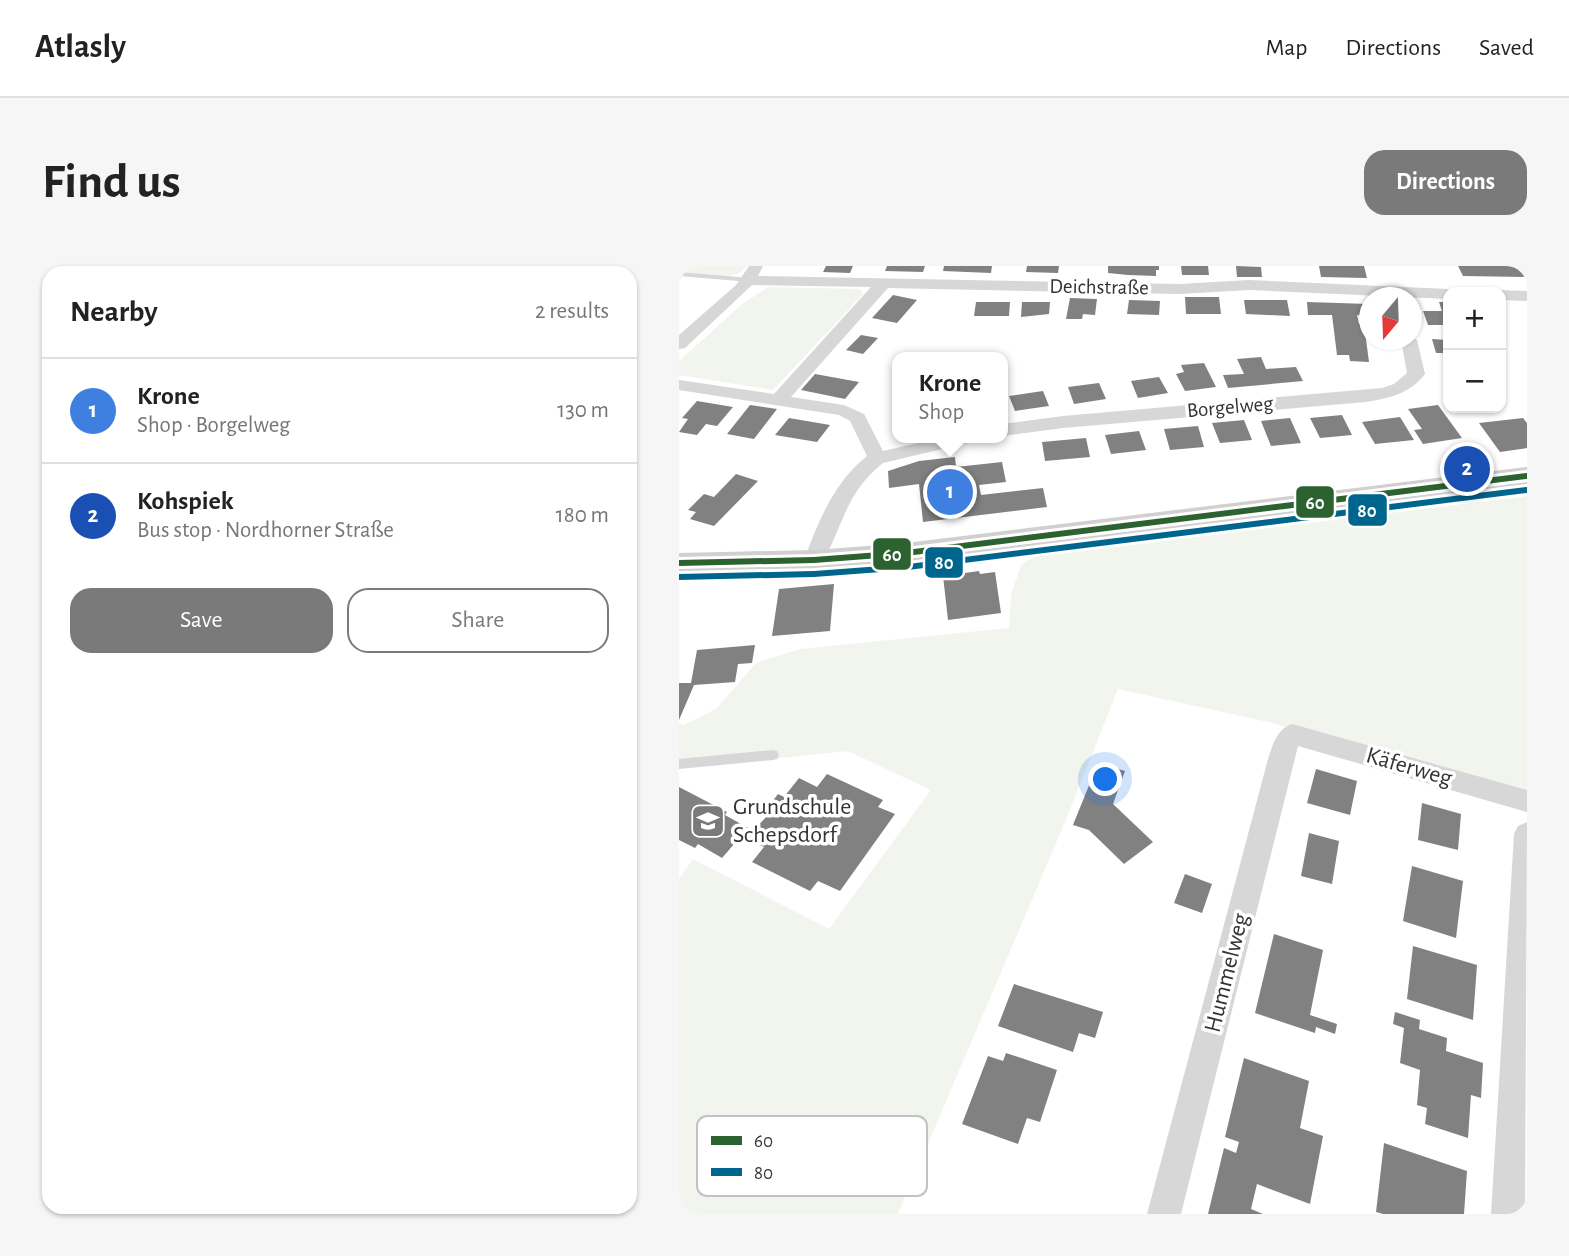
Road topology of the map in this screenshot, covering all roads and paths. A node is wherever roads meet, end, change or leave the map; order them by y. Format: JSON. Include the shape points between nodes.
{"nodes":[{"id":1,"x":753,"y":273,"type":"edge"},
{"id":2,"x":679,"y":274,"type":"edge"},
{"id":3,"x":885,"y":281,"type":"junction"},
{"id":4,"x":1359,"y":292,"type":"edge"},
{"id":5,"x":1422,"y":294,"type":"edge"},
{"id":6,"x":1443,"y":294,"type":"edge"},
{"id":7,"x":1506,"y":295,"type":"edge"},
{"id":8,"x":1527,"y":296,"type":"edge"},
{"id":9,"x":679,"y":344,"type":"edge"},
{"id":10,"x":1411,"y":350,"type":"edge"},
{"id":11,"x":679,"y":385,"type":"edge"},
{"id":12,"x":778,"y":400,"type":"junction"},
{"id":13,"x":1008,"y":429,"type":"edge"},
{"id":14,"x":943,"y":443,"type":"edge"},
{"id":15,"x":877,"y":458,"type":"junction"},
{"id":16,"x":1527,"y":476,"type":"edge"},
{"id":17,"x":814,"y":560,"type":"junction"},
{"id":18,"x":679,"y":563,"type":"edge"},
{"id":19,"x":1292,"y":734,"type":"joint"},
{"id":20,"x":773,"y":755,"type":"dead end"},
{"id":21,"x":679,"y":764,"type":"edge"},
{"id":22,"x":1527,"y":801,"type":"edge"},
{"id":23,"x":1527,"y":834,"type":"edge"},
{"id":24,"x":1164,"y":1214,"type":"edge"},
{"id":25,"x":1507,"y":1214,"type":"edge"}],
"edges":[{"from":1,"to":2,"type":"lane"},
{"from":1,"to":3,"type":"street","name":"Deichstraße"},
{"from":1,"to":9,"type":"street"},
{"from":3,"to":4,"type":"street","name":"Deichstraße","via":[[1179,289],[1249,285]]},
{"from":3,"to":12,"type":"street"},
{"from":5,"to":6,"type":"street","name":"Deichstraße"},
{"from":7,"to":8,"type":"street"},
{"from":10,"to":13,"type":"street","name":"Borgelweg","via":[[1416,374],[1403,387],[1366,397]]},
{"from":11,"to":12,"type":"street"},
{"from":12,"to":15,"type":"street","via":[[844,410],[858,418]]},
{"from":14,"to":15,"type":"street"},
{"from":15,"to":17,"type":"street","via":[[852,482]]},
{"from":16,"to":17,"type":"main road","via":[[998,544]]},
{"from":17,"to":18,"type":"main road"},
{"from":19,"to":22,"type":"street","name":"Käferweg"},
{"from":19,"to":24,"type":"street","name":"Hummelweg","via":[[1280,759]]},
{"from":20,"to":21,"type":"lane"},
{"from":23,"to":25,"type":"street"}]}
